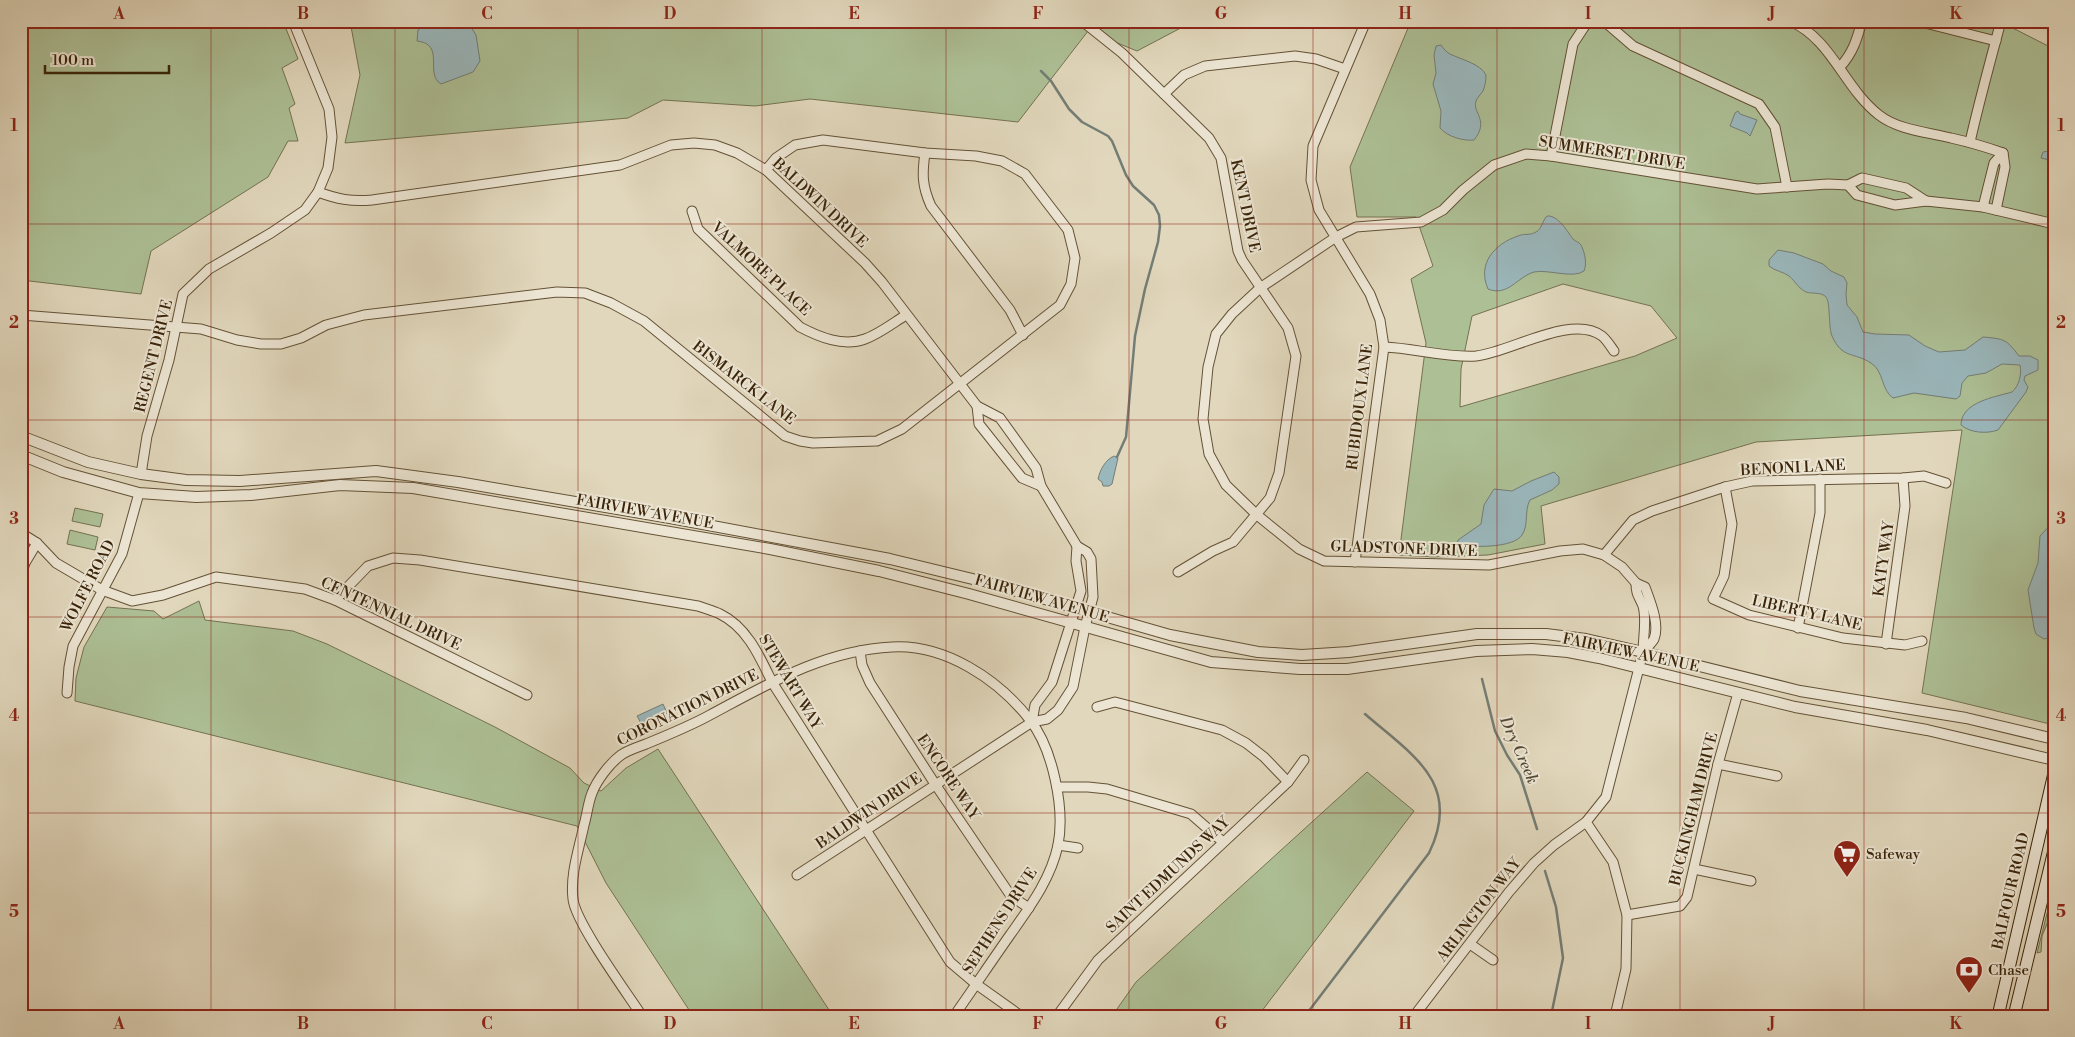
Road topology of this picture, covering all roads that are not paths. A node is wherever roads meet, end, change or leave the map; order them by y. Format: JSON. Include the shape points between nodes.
{"nodes":[{"id":1,"x":293,"y":21,"type":"edge"},
{"id":2,"x":1082,"y":21,"type":"edge"},
{"id":3,"x":1366,"y":21,"type":"edge"},
{"id":4,"x":1588,"y":21,"type":"edge"},
{"id":5,"x":1604,"y":21,"type":"edge"},
{"id":6,"x":1790,"y":21,"type":"edge"},
{"id":7,"x":1862,"y":21,"type":"edge"},
{"id":8,"x":1917,"y":21,"type":"edge"},
{"id":9,"x":2001,"y":21,"type":"edge"},
{"id":10,"x":1996,"y":41,"type":"junction"},
{"id":11,"x":1840,"y":67,"type":"junction"},
{"id":12,"x":1345,"y":69,"type":"junction"},
{"id":13,"x":1164,"y":94,"type":"junction"},
{"id":14,"x":1970,"y":142,"type":"junction"},
{"id":15,"x":925,"y":152,"type":"junction"},
{"id":16,"x":2003,"y":152,"type":"junction"},
{"id":17,"x":1551,"y":156,"type":"junction"},
{"id":18,"x":766,"y":170,"type":"junction"},
{"id":19,"x":1991,"y":174,"type":"junction"},
{"id":20,"x":2003,"y":176,"type":"junction"},
{"id":21,"x":1848,"y":185,"type":"junction"},
{"id":22,"x":1788,"y":186,"type":"junction"},
{"id":23,"x":318,"y":192,"type":"junction"},
{"id":24,"x":1926,"y":201,"type":"junction"},
{"id":25,"x":1983,"y":207,"type":"junction"},
{"id":26,"x":1996,"y":210,"type":"junction"},
{"id":27,"x":692,"y":211,"type":"dead end"},
{"id":28,"x":2054,"y":224,"type":"edge"},
{"id":29,"x":1336,"y":237,"type":"junction"},
{"id":30,"x":1260,"y":288,"type":"junction"},
{"id":31,"x":21,"y":315,"type":"edge"},
{"id":32,"x":906,"y":315,"type":"junction"},
{"id":33,"x":176,"y":328,"type":"junction"},
{"id":34,"x":1023,"y":335,"type":"junction"},
{"id":35,"x":1384,"y":347,"type":"junction"},
{"id":36,"x":1614,"y":351,"type":"dead end"},
{"id":37,"x":960,"y":385,"type":"junction"},
{"id":38,"x":976,"y":406,"type":"junction"},
{"id":39,"x":21,"y":436,"type":"edge"},
{"id":40,"x":21,"y":455,"type":"edge"},
{"id":41,"x":141,"y":474,"type":"junction"},
{"id":42,"x":1902,"y":478,"type":"junction"},
{"id":43,"x":1820,"y":479,"type":"junction"},
{"id":44,"x":1946,"y":483,"type":"dead end"},
{"id":45,"x":1041,"y":486,"type":"junction"},
{"id":46,"x":1724,"y":488,"type":"junction"},
{"id":47,"x":139,"y":492,"type":"junction"},
{"id":48,"x":1257,"y":515,"type":"junction"},
{"id":49,"x":21,"y":534,"type":"edge"},
{"id":50,"x":37,"y":543,"type":"junction"},
{"id":51,"x":1077,"y":546,"type":"junction"},
{"id":52,"x":1604,"y":555,"type":"junction"},
{"id":53,"x":1355,"y":562,"type":"junction"},
{"id":54,"x":1178,"y":572,"type":"dead end"},
{"id":55,"x":21,"y":574,"type":"edge"},
{"id":56,"x":102,"y":590,"type":"junction"},
{"id":57,"x":335,"y":600,"type":"junction"},
{"id":58,"x":1075,"y":608,"type":"junction"},
{"id":59,"x":1089,"y":612,"type":"junction"},
{"id":60,"x":1071,"y":623,"type":"junction"},
{"id":61,"x":1085,"y":627,"type":"junction"},
{"id":62,"x":1798,"y":628,"type":"junction"},
{"id":63,"x":1922,"y":641,"type":"dead end"},
{"id":64,"x":1886,"y":644,"type":"junction"},
{"id":65,"x":860,"y":651,"type":"junction"},
{"id":66,"x":1643,"y":652,"type":"junction"},
{"id":67,"x":1639,"y":668,"type":"junction"},
{"id":68,"x":772,"y":682,"type":"junction"},
{"id":69,"x":67,"y":693,"type":"dead end"},
{"id":70,"x":1738,"y":693,"type":"junction"},
{"id":71,"x":527,"y":695,"type":"dead end"},
{"id":72,"x":1097,"y":707,"type":"dead end"},
{"id":73,"x":1032,"y":722,"type":"junction"},
{"id":74,"x":2054,"y":739,"type":"edge"},
{"id":75,"x":1304,"y":760,"type":"dead end"},
{"id":76,"x":2054,"y":760,"type":"edge"},
{"id":77,"x":1718,"y":764,"type":"junction"},
{"id":78,"x":2054,"y":774,"type":"edge"},
{"id":79,"x":1777,"y":776,"type":"dead end"},
{"id":80,"x":1288,"y":782,"type":"junction"},
{"id":81,"x":934,"y":784,"type":"junction"},
{"id":82,"x":1057,"y":788,"type":"junction"},
{"id":83,"x":1586,"y":822,"type":"junction"},
{"id":84,"x":866,"y":830,"type":"junction"},
{"id":85,"x":1223,"y":842,"type":"junction"},
{"id":86,"x":1058,"y":845,"type":"junction"},
{"id":87,"x":1078,"y":848,"type":"dead end"},
{"id":88,"x":2054,"y":850,"type":"edge"},
{"id":89,"x":1694,"y":869,"type":"junction"},
{"id":90,"x":797,"y":875,"type":"dead end"},
{"id":91,"x":1751,"y":881,"type":"dead end"},
{"id":92,"x":1029,"y":908,"type":"junction"},
{"id":93,"x":1627,"y":915,"type":"junction"},
{"id":94,"x":1470,"y":944,"type":"junction"},
{"id":95,"x":1493,"y":960,"type":"dead end"},
{"id":96,"x":976,"y":984,"type":"junction"},
{"id":97,"x":642,"y":1016,"type":"edge"},
{"id":98,"x":954,"y":1016,"type":"edge"},
{"id":99,"x":1021,"y":1016,"type":"edge"},
{"id":100,"x":1057,"y":1016,"type":"edge"},
{"id":101,"x":1414,"y":1016,"type":"edge"},
{"id":102,"x":1615,"y":1016,"type":"edge"},
{"id":103,"x":1998,"y":1016,"type":"edge"},
{"id":104,"x":2014,"y":1016,"type":"edge"}],
"edges":[{"from":1,"to":23,"type":"street","name":"REGENT DRIVE","via":[[329,109],[332,137],[328,168]]},
{"from":2,"to":13,"type":"street","name":"KENT DRIVE","via":[[1122,53]]},
{"from":3,"to":12,"type":"street","name":"RUBIDOUX LANE"},
{"from":4,"to":17,"type":"street","via":[[1573,44]]},
{"from":5,"to":22,"type":"street","via":[[1633,46],[1759,104],[1775,127]]},
{"from":6,"to":11,"type":"street","via":[[1811,34]]},
{"from":7,"to":11,"type":"street","via":[[1854,49]]},
{"from":8,"to":10,"type":"street"},
{"from":9,"to":10,"type":"street"},
{"from":10,"to":14,"type":"street"},
{"from":11,"to":14,"type":"street","via":[[1857,93],[1879,115],[1898,125]]},
{"from":12,"to":13,"type":"street","via":[[1316,58],[1295,56],[1205,66],[1184,75]]},
{"from":12,"to":29,"type":"street","name":"RUBIDOUX LANE","via":[[1313,146],[1311,180],[1319,210]]},
{"from":13,"to":30,"type":"street","name":"KENT DRIVE","via":[[1210,138],[1221,158],[1238,251]]},
{"from":14,"to":16,"type":"street"},
{"from":15,"to":18,"type":"street","name":"BISMARCK LANE","via":[[823,140],[795,145],[776,158]]},
{"from":15,"to":34,"type":"street","via":[[923,189],[931,206],[1010,310]]},
{"from":15,"to":34,"type":"street","name":"BISMARCK LANE","via":[[1002,161],[1025,174],[1068,230],[1075,258],[1071,284],[1060,305]]},
{"from":16,"to":19,"type":"street","via":[[1994,163]]},
{"from":16,"to":20,"type":"street"},
{"from":17,"to":22,"type":"street","name":"SUMMERSET DRIVE","via":[[1730,186],[1757,189]]},
{"from":17,"to":29,"type":"street","name":"SUMMERSET DRIVE","via":[[1526,154],[1494,165],[1443,210],[1421,222],[1356,227]]},
{"from":18,"to":23,"type":"street","name":"BALDWIN DRIVE","via":[[737,153],[715,145],[694,143],[671,145],[620,164],[372,200],[337,200]]},
{"from":18,"to":32,"type":"street","name":"BALDWIN DRIVE","via":[[865,263]]},
{"from":19,"to":20,"type":"street"},
{"from":19,"to":25,"type":"street"},
{"from":20,"to":26,"type":"street"},
{"from":21,"to":22,"type":"street","name":"SUMMERSET DRIVE"},
{"from":21,"to":24,"type":"street","name":"SUMMERSET DRIVE","via":[[1858,194],[1895,205]]},
{"from":21,"to":24,"type":"street","name":"SUMMERSET DRIVE","via":[[1862,178],[1906,188]]},
{"from":23,"to":33,"type":"street","name":"REGENT DRIVE","via":[[306,210],[209,269],[183,294]]},
{"from":24,"to":25,"type":"street","name":"SUMMERSET DRIVE"},
{"from":25,"to":26,"type":"street","name":"SUMMERSET DRIVE"},
{"from":26,"to":28,"type":"street","name":"SUMMERSET DRIVE"},
{"from":27,"to":32,"type":"street","name":"VALMORE PLACE","via":[[698,229],[800,327],[816,335],[836,341],[864,340]]},
{"from":29,"to":30,"type":"street","name":"SUMMERSET DRIVE"},
{"from":29,"to":35,"type":"street","name":"RUBIDOUX LANE","via":[[1370,294],[1380,320]]},
{"from":30,"to":48,"type":"street","name":"KENT DRIVE","via":[[1288,328],[1296,356],[1280,473],[1270,498]]},
{"from":30,"to":48,"type":"street","name":"GLADSTONE DRIVE","via":[[1216,334],[1208,367],[1203,419],[1209,454],[1226,485]]},
{"from":31,"to":33,"type":"street","name":"BISMARCK LANE"},
{"from":32,"to":37,"type":"street","name":"BALDWIN DRIVE"},
{"from":33,"to":37,"type":"street","name":"BISMARCK LANE","via":[[201,329],[261,344],[281,344],[326,325],[364,315],[557,292],[585,293],[611,302],[644,321],[785,436],[813,442],[876,441],[902,430]]},
{"from":33,"to":41,"type":"street","name":"REGENT DRIVE","via":[[147,436]]},
{"from":34,"to":37,"type":"street","name":"BISMARCK LANE"},
{"from":35,"to":36,"type":"street","via":[[1478,356],[1561,330],[1581,329],[1602,336]]},
{"from":35,"to":53,"type":"street","name":"RUBIDOUX LANE"},
{"from":37,"to":38,"type":"street","name":"BALDWIN DRIVE"},
{"from":38,"to":45,"type":"street","name":"BALDWIN DRIVE","via":[[1000,418],[1036,468]]},
{"from":38,"to":45,"type":"street","name":"BALDWIN DRIVE","via":[[979,424],[1022,478]]},
{"from":39,"to":41,"type":"street","name":"FAIRVIEW AVENUE","via":[[88,462]]},
{"from":40,"to":47,"type":"street","name":"FAIRVIEW AVENUE","via":[[63,472]]},
{"from":41,"to":47,"type":"street"},
{"from":41,"to":58,"type":"street","name":"FAIRVIEW AVENUE","via":[[186,480],[240,481],[376,471],[458,482],[776,536],[890,559]]},
{"from":42,"to":43,"type":"street","name":"BENONI LANE"},
{"from":42,"to":44,"type":"street","name":"BENONI LANE","via":[[1924,476]]},
{"from":42,"to":64,"type":"street","name":"KATY WAY","via":[[1905,506]]},
{"from":43,"to":46,"type":"street","name":"BENONI LANE","via":[[1752,482]]},
{"from":43,"to":62,"type":"street","via":[[1820,513]]},
{"from":45,"to":51,"type":"street","name":"BALDWIN DRIVE"},
{"from":46,"to":52,"type":"street","name":"BENONI LANE","via":[[1633,520]]},
{"from":46,"to":62,"type":"street","name":"LIBERTY LANE","via":[[1732,524],[1724,576],[1713,599],[1749,615]]},
{"from":47,"to":56,"type":"street","name":"WOLFE ROAD","via":[[122,554]]},
{"from":47,"to":60,"type":"street","name":"FAIRVIEW AVENUE","via":[[196,497],[340,486],[412,488],[770,549],[879,571]]},
{"from":48,"to":53,"type":"street","name":"GLADSTONE DRIVE","via":[[1299,549],[1324,561]]},
{"from":48,"to":54,"type":"street","name":"KENT DRIVE","via":[[1233,542]]},
{"from":49,"to":50,"type":"street","name":"CENTENNIAL DRIVE"},
{"from":50,"to":55,"type":"street"},
{"from":50,"to":56,"type":"street","name":"CENTENNIAL DRIVE","via":[[56,563]]},
{"from":51,"to":58,"type":"street","name":"BALDWIN DRIVE","via":[[1081,591]]},
{"from":51,"to":59,"type":"street","name":"BALDWIN DRIVE","via":[[1091,559],[1093,597]]},
{"from":52,"to":53,"type":"street","name":"GLADSTONE DRIVE","via":[[1583,549],[1489,565]]},
{"from":52,"to":66,"type":"street","name":"GLADSTONE DRIVE","via":[[1622,567],[1636,583],[1636,594],[1647,606],[1655,626],[1654,639]]},
{"from":56,"to":57,"type":"street","name":"CENTENNIAL DRIVE","via":[[132,601],[163,595],[216,577],[305,590]]},
{"from":56,"to":69,"type":"street","name":"WOLFE ROAD","via":[[73,646]]},
{"from":57,"to":68,"type":"street","name":"STEWART WAY","via":[[368,566],[393,558],[698,606],[722,615],[743,632],[757,651]]},
{"from":57,"to":71,"type":"street","name":"CENTENNIAL DRIVE"},
{"from":58,"to":59,"type":"street","name":"FAIRVIEW AVENUE"},
{"from":58,"to":60,"type":"street","name":"BALDWIN DRIVE"},
{"from":59,"to":61,"type":"street","name":"BALDWIN DRIVE"},
{"from":59,"to":66,"type":"street","name":"FAIRVIEW AVENUE","via":[[1170,635],[1258,652],[1302,655],[1349,652],[1476,634],[1546,634]]},
{"from":60,"to":61,"type":"street","name":"FAIRVIEW AVENUE"},
{"from":60,"to":73,"type":"street","name":"BALDWIN DRIVE","via":[[1052,682],[1036,705]]},
{"from":61,"to":67,"type":"street","name":"FAIRVIEW AVENUE","via":[[1211,662],[1300,669],[1347,669],[1476,651],[1532,650],[1568,652]]},
{"from":61,"to":73,"type":"street","name":"BALDWIN DRIVE","via":[[1073,687],[1058,710],[1047,719]]},
{"from":62,"to":64,"type":"street","name":"LIBERTY LANE"},
{"from":63,"to":64,"type":"street","name":"LIBERTY LANE","via":[[1905,646]]},
{"from":65,"to":68,"type":"street","name":"CORONATION DRIVE","via":[[821,660]]},
{"from":65,"to":73,"type":"street","name":"CORONATION DRIVE","via":[[892,647],[922,649],[953,659],[983,675]]},
{"from":65,"to":81,"type":"street","name":"ENCORE WAY","via":[[870,683]]},
{"from":66,"to":67,"type":"street","name":"GLADSTONE DRIVE"},
{"from":66,"to":74,"type":"street","name":"FAIRVIEW AVENUE","via":[[1800,691],[1966,718]]},
{"from":67,"to":70,"type":"street","name":"FAIRVIEW AVENUE"},
{"from":67,"to":83,"type":"street","name":"ARLINGTON WAY","via":[[1606,797]]},
{"from":68,"to":84,"type":"street","name":"STEWART WAY"},
{"from":68,"to":97,"type":"street","name":"CORONATION DRIVE","via":[[696,722],[621,755],[592,792],[573,877],[573,903],[583,925]]},
{"from":70,"to":76,"type":"street","name":"FAIRVIEW AVENUE","via":[[1795,707],[1927,730]]},
{"from":70,"to":77,"type":"street","name":"BUCKINGHAM DRIVE"},
{"from":72,"to":80,"type":"street","via":[[1115,702],[1222,730],[1264,757]]},
{"from":73,"to":81,"type":"street","name":"BALDWIN DRIVE"},
{"from":73,"to":82,"type":"street","name":"SEPHENS DRIVE","via":[[1047,752]]},
{"from":75,"to":80,"type":"street","name":"SAINT EDMUNDS WAY"},
{"from":77,"to":79,"type":"street"},
{"from":77,"to":89,"type":"street","name":"BUCKINGHAM DRIVE"},
{"from":78,"to":103,"type":"main road","name":"BALFOUR ROAD"},
{"from":80,"to":85,"type":"street","name":"SAINT EDMUNDS WAY"},
{"from":81,"to":84,"type":"street","name":"BALDWIN DRIVE"},
{"from":81,"to":92,"type":"street","name":"ENCORE WAY","via":[[1011,896]]},
{"from":82,"to":85,"type":"street","via":[[1107,790],[1191,814]]},
{"from":82,"to":86,"type":"street","name":"SEPHENS DRIVE","via":[[1060,813]]},
{"from":83,"to":93,"type":"street","via":[[1613,862]]},
{"from":83,"to":94,"type":"street","name":"ARLINGTON WAY","via":[[1554,844],[1534,863]]},
{"from":84,"to":90,"type":"street","name":"BALDWIN DRIVE"},
{"from":84,"to":96,"type":"street","name":"STEWART WAY","via":[[950,962]]},
{"from":85,"to":100,"type":"street","name":"SAINT EDMUNDS WAY","via":[[1098,960]]},
{"from":86,"to":87,"type":"street"},
{"from":86,"to":92,"type":"street","name":"SEPHENS DRIVE","via":[[1041,889]]},
{"from":88,"to":104,"type":"main road","name":"BALFOUR ROAD"},
{"from":89,"to":91,"type":"street"},
{"from":89,"to":93,"type":"street","name":"BUCKINGHAM DRIVE","via":[[1687,897],[1680,906]]},
{"from":92,"to":96,"type":"street","name":"SEPHENS DRIVE"},
{"from":93,"to":102,"type":"street","via":[[1626,969]]},
{"from":94,"to":95,"type":"street"},
{"from":94,"to":101,"type":"street","name":"ARLINGTON WAY"},
{"from":96,"to":98,"type":"street","name":"SEPHENS DRIVE"},
{"from":96,"to":99,"type":"street","name":"STEWART WAY"}]}
